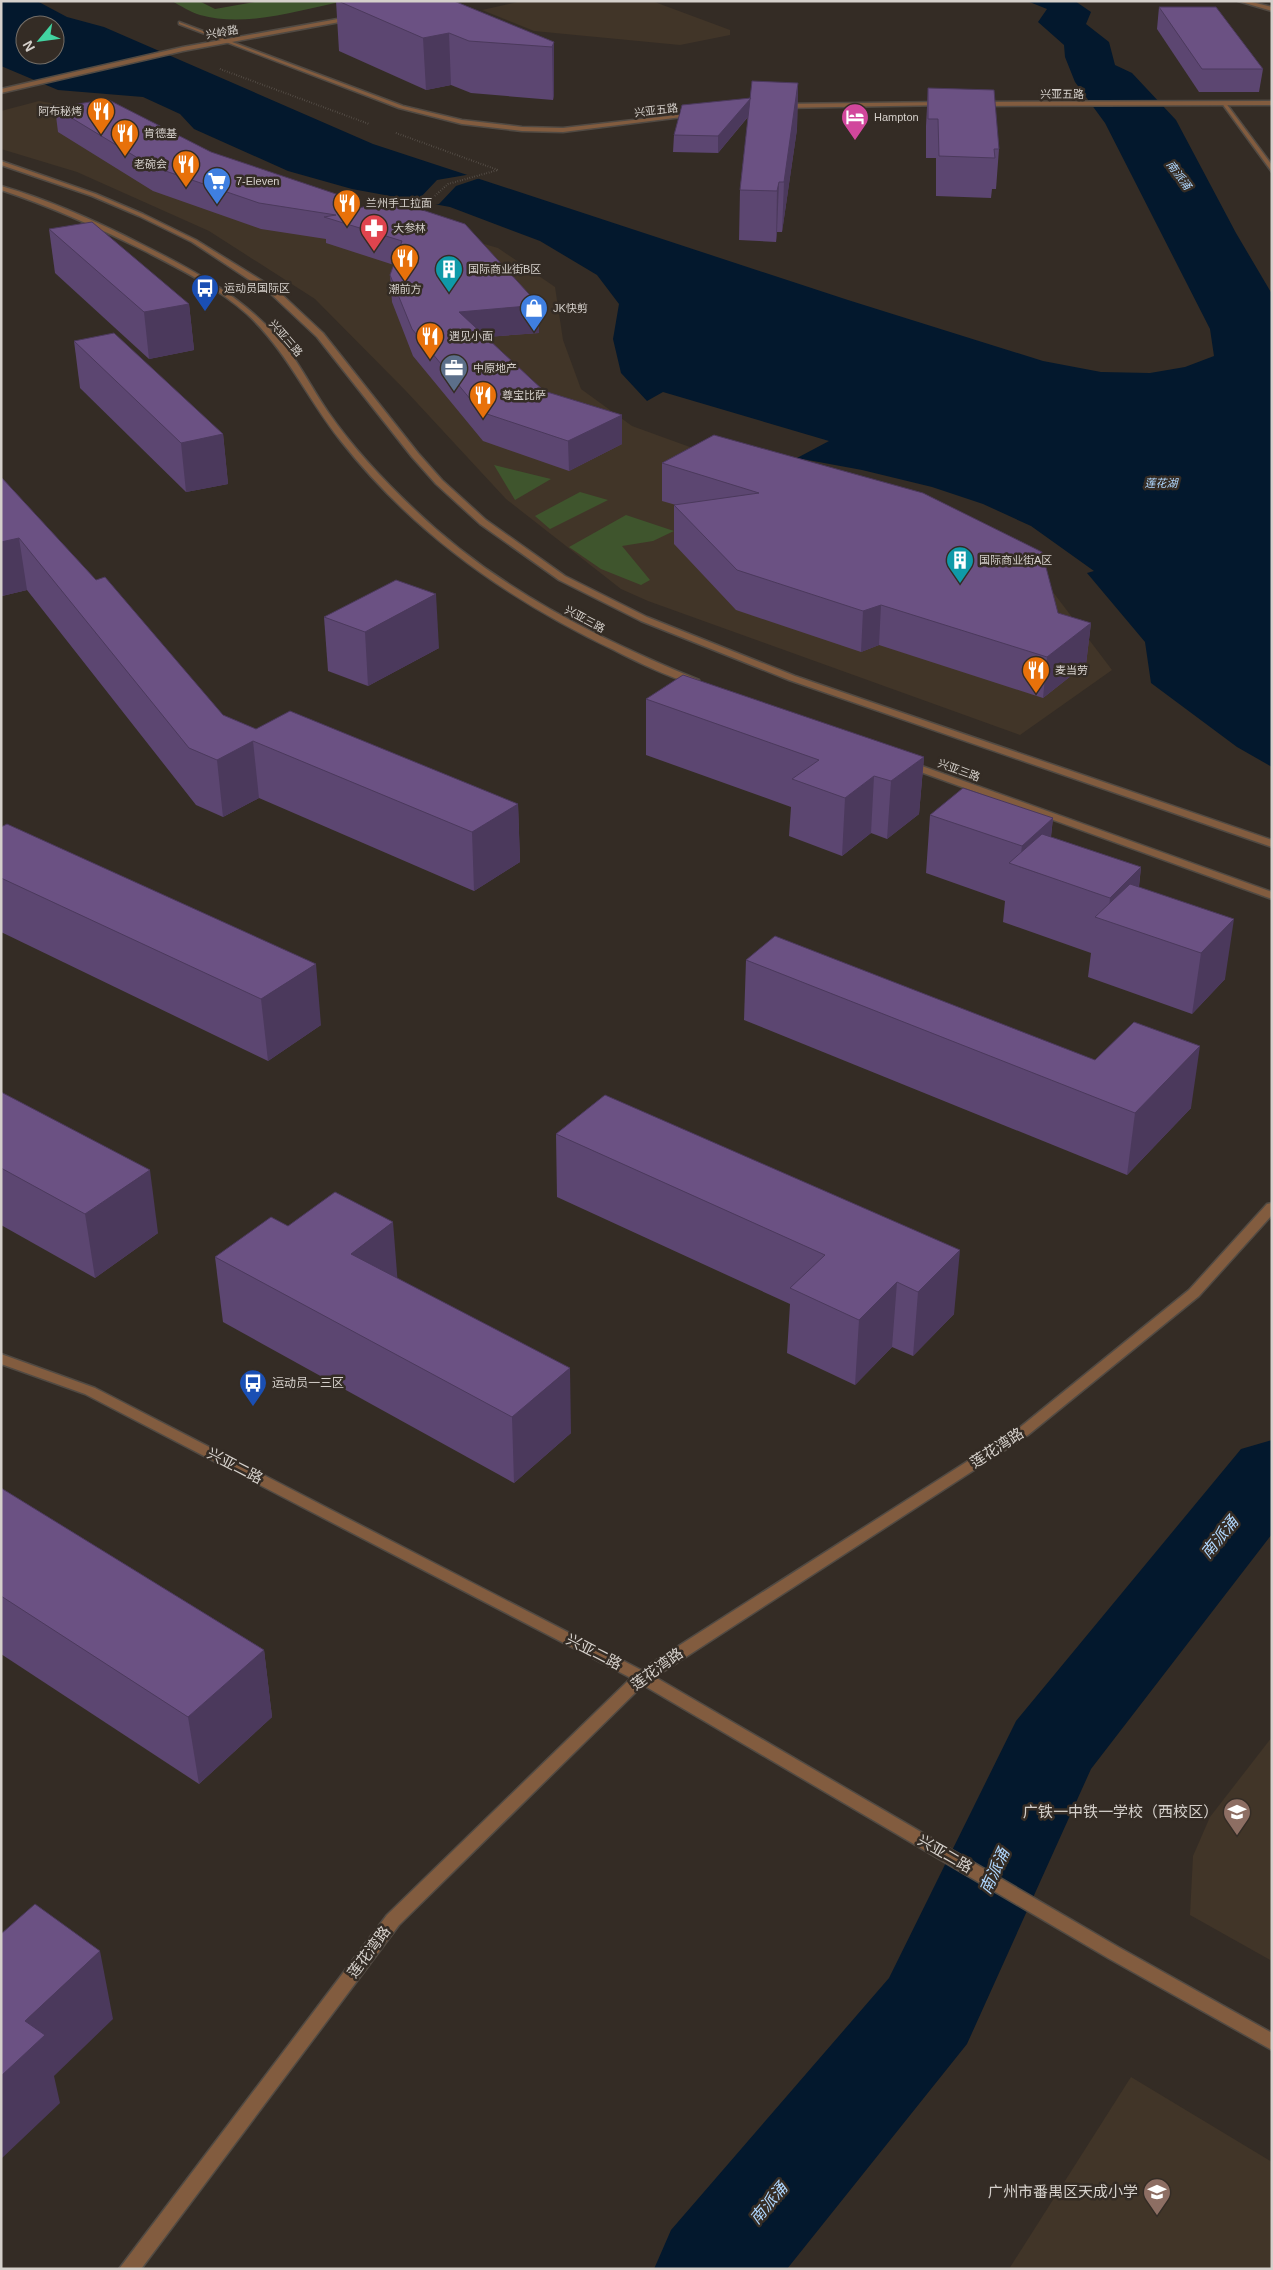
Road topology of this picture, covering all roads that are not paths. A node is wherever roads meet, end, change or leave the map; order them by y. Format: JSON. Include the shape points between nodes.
{"nodes":[{"id":1,"x":1241,"y":1,"type":"edge"},
{"id":2,"x":1272,"y":9,"type":"edge"},
{"id":3,"x":362,"y":17,"type":"dead end"},
{"id":4,"x":181,"y":23,"type":"dead end"},
{"id":5,"x":230,"y":41,"type":"junction"},
{"id":6,"x":1,"y":91,"type":"edge"},
{"id":7,"x":1223,"y":103,"type":"junction"},
{"id":8,"x":1272,"y":103,"type":"edge"},
{"id":9,"x":956,"y":104,"type":"edge"},
{"id":10,"x":975,"y":104,"type":"edge"},
{"id":11,"x":774,"y":107,"type":"edge"},
{"id":12,"x":702,"y":114,"type":"edge"},
{"id":13,"x":1,"y":163,"type":"edge"},
{"id":14,"x":1272,"y":170,"type":"edge"},
{"id":15,"x":1,"y":188,"type":"edge"},
{"id":16,"x":702,"y":685,"type":"edge"},
{"id":17,"x":897,"y":760,"type":"edge"},
{"id":18,"x":1272,"y":844,"type":"edge"},
{"id":19,"x":1272,"y":896,"type":"edge"},
{"id":20,"x":1272,"y":1207,"type":"edge"},
{"id":21,"x":1,"y":1359,"type":"edge"},
{"id":22,"x":642,"y":1677,"type":"junction"},
{"id":23,"x":1272,"y":2042,"type":"edge"},
{"id":24,"x":129,"y":2269,"type":"edge"}],
"edges":[{"from":1,"to":2,"type":"street"},
{"from":3,"to":5,"type":"street","name":"兴岭路"},
{"from":4,"to":5,"type":"street","name":"兴亚五路"},
{"from":5,"to":6,"type":"street","name":"兴岭路"},
{"from":5,"to":12,"type":"street","name":"兴亚五路","via":[[401,108],[484,126],[563,130]]},
{"from":7,"to":8,"type":"street","name":"兴亚五路"},
{"from":7,"to":10,"type":"street","name":"兴亚五路"},
{"from":7,"to":14,"type":"street"},
{"from":9,"to":11,"type":"street"},
{"from":13,"to":18,"type":"street","name":"兴亚三路","via":[[94,195],[176,232],[274,292],[320,335],[439,482],[483,522],[562,578],[644,619],[792,678]]},
{"from":15,"to":16,"type":"street","name":"兴亚三路","via":[[74,215],[197,275],[250,313],[294,364],[324,412],[384,486],[426,526],[469,560],[563,621],[638,660]]},
{"from":17,"to":19,"type":"street","name":"兴亚三路"},
{"from":20,"to":22,"type":"street","name":"莲花湾路","via":[[1194,1292],[1023,1432]]},
{"from":21,"to":22,"type":"street","name":"兴亚二路","via":[[90,1391]]},
{"from":22,"to":23,"type":"street","name":"兴亚二路"},
{"from":22,"to":24,"type":"street","name":"莲花湾路","via":[[393,1920]]}]}
